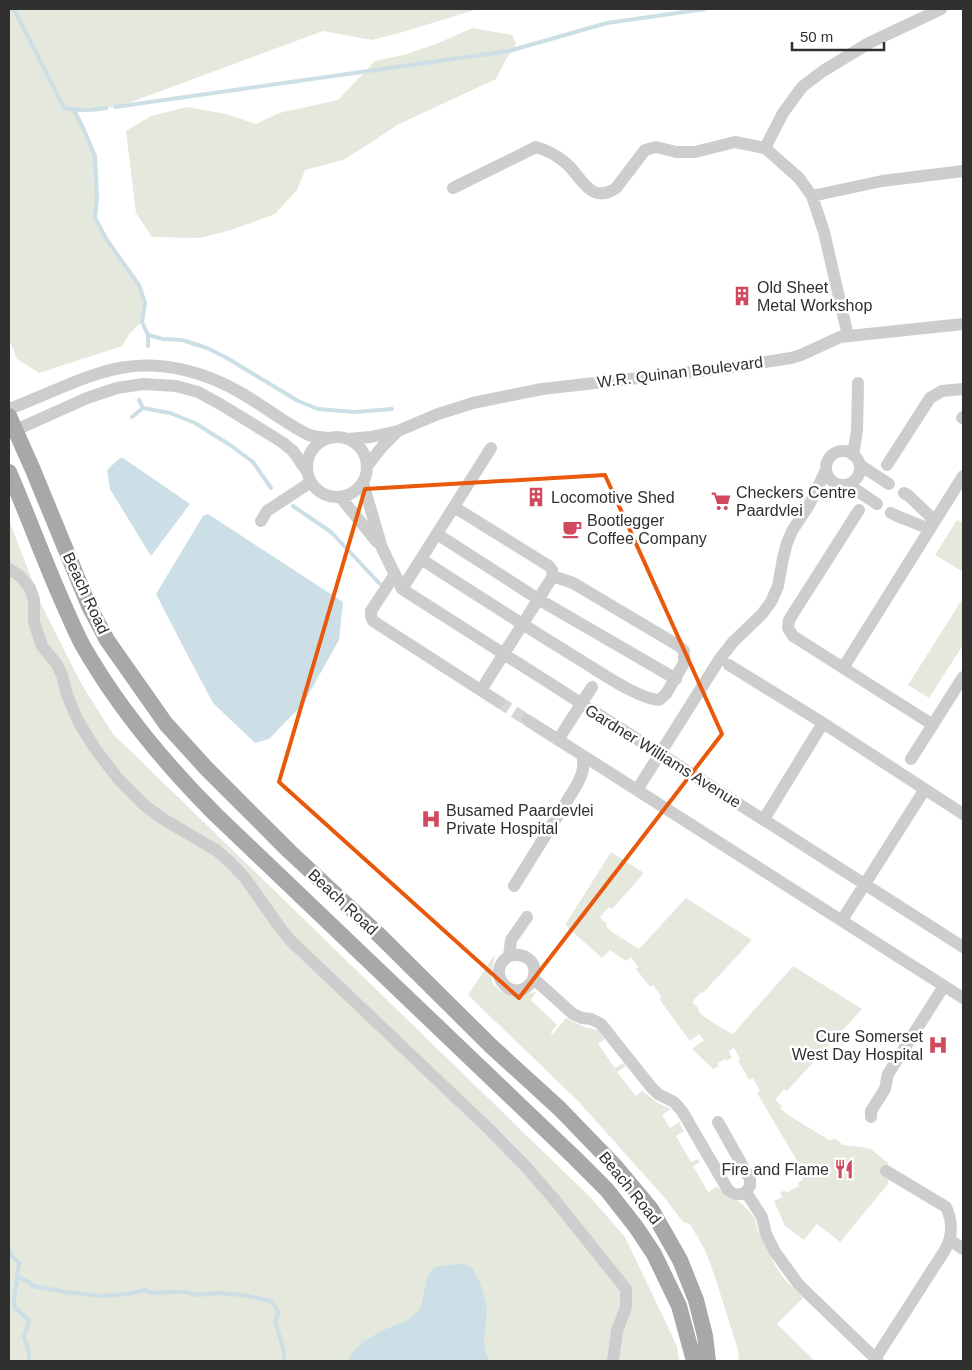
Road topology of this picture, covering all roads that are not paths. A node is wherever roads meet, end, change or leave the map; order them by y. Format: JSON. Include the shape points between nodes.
{"nodes":[{"id":1,"x":941,"y":9,"type":"edge"},
{"id":2,"x":765,"y":148,"type":"junction"},
{"id":3,"x":963,"y":172,"type":"edge"},
{"id":4,"x":453,"y":188,"type":"dead end"},
{"id":5,"x":812,"y":196,"type":"junction"},
{"id":6,"x":963,"y":324,"type":"edge"},
{"id":7,"x":848,"y":336,"type":"junction"},
{"id":8,"x":858,"y":383,"type":"dead end"},
{"id":9,"x":963,"y":389,"type":"edge"},
{"id":10,"x":9,"y":409,"type":"edge"},
{"id":11,"x":9,"y":416,"type":"edge"},
{"id":12,"x":858,"y":417,"type":"junction"},
{"id":13,"x":398,"y":431,"type":"junction"},
{"id":14,"x":12,"y":432,"type":"edge"},
{"id":15,"x":328,"y":438,"type":"junction"},
{"id":16,"x":347,"y":438,"type":"junction"},
{"id":17,"x":491,"y":448,"type":"dead end"},
{"id":18,"x":837,"y":453,"type":"junction"},
{"id":19,"x":856,"y":460,"type":"junction"},
{"id":20,"x":887,"y":465,"type":"dead end"},
{"id":21,"x":367,"y":466,"type":"junction"},
{"id":22,"x":826,"y":470,"type":"junction"},
{"id":23,"x":9,"y":472,"type":"edge"},
{"id":24,"x":308,"y":476,"type":"junction"},
{"id":25,"x":963,"y":476,"type":"edge"},
{"id":26,"x":363,"y":483,"type":"junction"},
{"id":27,"x":835,"y":484,"type":"junction"},
{"id":28,"x":889,"y":484,"type":"dead end"},
{"id":29,"x":849,"y":485,"type":"junction"},
{"id":30,"x":904,"y":493,"type":"dead end"},
{"id":31,"x":341,"y":498,"type":"junction"},
{"id":32,"x":877,"y":504,"type":"dead end"},
{"id":33,"x":809,"y":505,"type":"junction"},
{"id":34,"x":454,"y":507,"type":"junction"},
{"id":35,"x":859,"y":510,"type":"dead end"},
{"id":36,"x":891,"y":513,"type":"dead end"},
{"id":37,"x":261,"y":521,"type":"dead end"},
{"id":38,"x":933,"y":525,"type":"junction"},
{"id":39,"x":437,"y":534,"type":"junction"},
{"id":40,"x":382,"y":548,"type":"junction"},
{"id":41,"x":421,"y":559,"type":"junction"},
{"id":42,"x":9,"y":569,"type":"edge"},
{"id":43,"x":395,"y":574,"type":"junction"},
{"id":44,"x":552,"y":576,"type":"junction"},
{"id":45,"x":402,"y":589,"type":"junction"},
{"id":46,"x":538,"y":599,"type":"junction"},
{"id":47,"x":522,"y":624,"type":"junction"},
{"id":48,"x":504,"y":654,"type":"junction"},
{"id":49,"x":730,"y":665,"type":"dead end"},
{"id":50,"x":843,"y":668,"type":"junction"},
{"id":51,"x":963,"y":677,"type":"edge"},
{"id":52,"x":676,"y":679,"type":"junction"},
{"id":53,"x":592,"y":688,"type":"dead end"},
{"id":54,"x":480,"y":690,"type":"junction"},
{"id":55,"x":499,"y":702,"type":"tunnel mouth"},
{"id":56,"x":582,"y":704,"type":"junction"},
{"id":57,"x":527,"y":720,"type":"tunnel mouth"},
{"id":58,"x":822,"y":723,"type":"junction"},
{"id":59,"x":933,"y":725,"type":"junction"},
{"id":60,"x":558,"y":740,"type":"junction"},
{"id":61,"x":660,"y":753,"type":"junction"},
{"id":62,"x":582,"y":755,"type":"junction"},
{"id":63,"x":912,"y":759,"type":"dead end"},
{"id":64,"x":637,"y":790,"type":"junction"},
{"id":65,"x":925,"y":790,"type":"junction"},
{"id":66,"x":963,"y":814,"type":"edge"},
{"id":67,"x":764,"y":820,"type":"junction"},
{"id":68,"x":865,"y":884,"type":"junction"},
{"id":69,"x":514,"y":886,"type":"dead end"},
{"id":70,"x":528,"y":917,"type":"dead end"},
{"id":71,"x":842,"y":920,"type":"junction"},
{"id":72,"x":963,"y":947,"type":"edge"},
{"id":73,"x":509,"y":956,"type":"junction"},
{"id":74,"x":534,"y":979,"type":"junction"},
{"id":75,"x":944,"y":986,"type":"junction"},
{"id":76,"x":963,"y":998,"type":"edge"},
{"id":77,"x":872,"y":1117,"type":"dead end"},
{"id":78,"x":718,"y":1122,"type":"dead end"},
{"id":79,"x":886,"y":1171,"type":"dead end"},
{"id":80,"x":746,"y":1192,"type":"junction"},
{"id":81,"x":950,"y":1240,"type":"junction"},
{"id":82,"x":963,"y":1248,"type":"edge"},
{"id":83,"x":877,"y":1360,"type":"edge"},
{"id":84,"x":613,"y":1361,"type":"edge"},
{"id":85,"x":694,"y":1361,"type":"edge"},
{"id":86,"x":708,"y":1361,"type":"edge"}],
"edges":[{"from":1,"to":2,"type":"street","via":[[869,43],[822,70],[802,87],[783,113]]},
{"from":2,"to":4,"type":"street","via":[[735,142],[695,152],[656,147],[645,150],[616,188],[601,194],[582,184],[558,157],[536,147]]},
{"from":2,"to":5,"type":"street","via":[[799,178]]},
{"from":3,"to":5,"type":"street","via":[[882,181]]},
{"from":5,"to":7,"type":"street","via":[[824,232]]},
{"from":6,"to":7,"type":"street","name":"W.R. Quinan Boulevard"},
{"from":7,"to":13,"type":"street","name":"W.R. Quinan Boulevard","via":[[791,358],[492,398],[452,409]]},
{"from":8,"to":12,"type":"street"},
{"from":9,"to":20,"type":"street","via":[[942,391],[930,398]]},
{"from":10,"to":15,"type":"street","name":"W.R. Quinan Boulevard","via":[[84,379],[120,368],[148,365],[182,369],[208,377],[239,392],[298,430]]},
{"from":11,"to":14,"type":"main road","name":"Beach Road"},
{"from":12,"to":18,"type":"street"},
{"from":12,"to":19,"type":"street"},
{"from":13,"to":16,"type":"street","name":"W.R. Quinan Boulevard"},
{"from":13,"to":21,"type":"street","name":"W.R. Quinan Boulevard"},
{"from":14,"to":24,"type":"street","via":[[117,388],[143,384],[176,386],[198,392],[282,442],[293,451]]},
{"from":14,"to":86,"type":"main road","name":"Beach Road","via":[[89,606],[107,640],[166,724],[290,851],[560,1109],[616,1167],[651,1209],[680,1260],[696,1300]]},
{"from":15,"to":16,"type":"street","name":"W.R. Quinan Boulevard"},
{"from":15,"to":24,"type":"street","via":[[312,450],[307,460]]},
{"from":16,"to":21,"type":"street","via":[[362,449]]},
{"from":17,"to":34,"type":"street"},
{"from":18,"to":19,"type":"street","via":[[848,452]]},
{"from":18,"to":22,"type":"street","via":[[829,460]]},
{"from":19,"to":28,"type":"street"},
{"from":19,"to":29,"type":"street","via":[[858,475]]},
{"from":21,"to":26,"type":"street","name":"W.R. Quinan Boulevard"},
{"from":22,"to":27,"type":"street"},
{"from":22,"to":33,"type":"street"},
{"from":23,"to":85,"type":"main road","name":"Beach Road","via":[[82,645],[123,708],[184,783],[216,815],[607,1190],[654,1254],[680,1306]]},
{"from":24,"to":31,"type":"street","via":[[314,488],[322,494]]},
{"from":24,"to":37,"type":"street","via":[[267,511]]},
{"from":25,"to":38,"type":"street"},
{"from":26,"to":31,"type":"street"},
{"from":26,"to":40,"type":"street"},
{"from":27,"to":29,"type":"street"},
{"from":27,"to":33,"type":"street"},
{"from":29,"to":32,"type":"street"},
{"from":30,"to":38,"type":"street"},
{"from":31,"to":40,"type":"street"},
{"from":33,"to":61,"type":"street","via":[[787,543],[778,586],[767,608],[719,660]]},
{"from":34,"to":39,"type":"street"},
{"from":34,"to":44,"type":"street","via":[[549,566]]},
{"from":35,"to":50,"type":"street","via":[[789,620],[788,628],[793,636]]},
{"from":36,"to":38,"type":"street"},
{"from":38,"to":50,"type":"street"},
{"from":39,"to":41,"type":"street"},
{"from":39,"to":46,"type":"street"},
{"from":40,"to":43,"type":"street"},
{"from":41,"to":45,"type":"street"},
{"from":41,"to":47,"type":"street"},
{"from":42,"to":84,"type":"street","via":[[30,588],[34,600],[34,622],[42,646],[59,669],[78,721],[119,780],[163,819],[216,850],[231,863],[291,941],[528,1169],[626,1289],[626,1307],[617,1331]]},
{"from":43,"to":45,"type":"street"},
{"from":43,"to":54,"type":"street","via":[[372,609],[372,619]]},
{"from":44,"to":46,"type":"street"},
{"from":44,"to":52,"type":"street","via":[[573,583],[679,646],[684,651],[684,663]]},
{"from":45,"to":48,"type":"street","name":"Gardner Williams Avenue"},
{"from":46,"to":47,"type":"street"},
{"from":46,"to":52,"type":"street"},
{"from":47,"to":48,"type":"street"},
{"from":47,"to":52,"type":"street","via":[[651,700],[659,700]]},
{"from":48,"to":54,"type":"street"},
{"from":48,"to":56,"type":"street","name":"Gardner Williams Avenue"},
{"from":49,"to":58,"type":"street"},
{"from":50,"to":59,"type":"street"},
{"from":51,"to":59,"type":"street"},
{"from":53,"to":56,"type":"street"},
{"from":54,"to":55,"type":"street"},
{"from":56,"to":60,"type":"street"},
{"from":56,"to":61,"type":"street","name":"Gardner Williams Avenue"},
{"from":57,"to":60,"type":"street"},
{"from":58,"to":65,"type":"street"},
{"from":58,"to":67,"type":"street"},
{"from":59,"to":63,"type":"street"},
{"from":60,"to":62,"type":"street"},
{"from":61,"to":64,"type":"street"},
{"from":61,"to":67,"type":"street","name":"Gardner Williams Avenue"},
{"from":62,"to":64,"type":"street"},
{"from":62,"to":69,"type":"street","via":[[584,766],[580,778]]},
{"from":64,"to":71,"type":"street"},
{"from":65,"to":66,"type":"street"},
{"from":65,"to":68,"type":"street"},
{"from":67,"to":68,"type":"street","name":"Gardner Williams Avenue"},
{"from":68,"to":71,"type":"street"},
{"from":68,"to":72,"type":"street","name":"Gardner Williams Avenue"},
{"from":70,"to":73,"type":"street","via":[[511,940]]},
{"from":71,"to":75,"type":"street"},
{"from":73,"to":74,"type":"street","via":[[520,954],[529,959],[534,968]]},
{"from":73,"to":74,"type":"street","via":[[499,969],[498,975],[504,985],[520,990]]},
{"from":74,"to":80,"type":"street","via":[[573,1014],[596,1020],[606,1028],[651,1087],[682,1111],[728,1190],[735,1194]]},
{"from":75,"to":76,"type":"street"},
{"from":75,"to":77,"type":"street","via":[[888,1074],[885,1089],[871,1111]]},
{"from":78,"to":80,"type":"street","via":[[750,1179]]},
{"from":79,"to":81,"type":"street","via":[[946,1207],[951,1221]]},
{"from":80,"to":83,"type":"street","via":[[762,1217],[775,1252],[799,1285]]},
{"from":81,"to":82,"type":"street"},
{"from":81,"to":83,"type":"street"}]}
